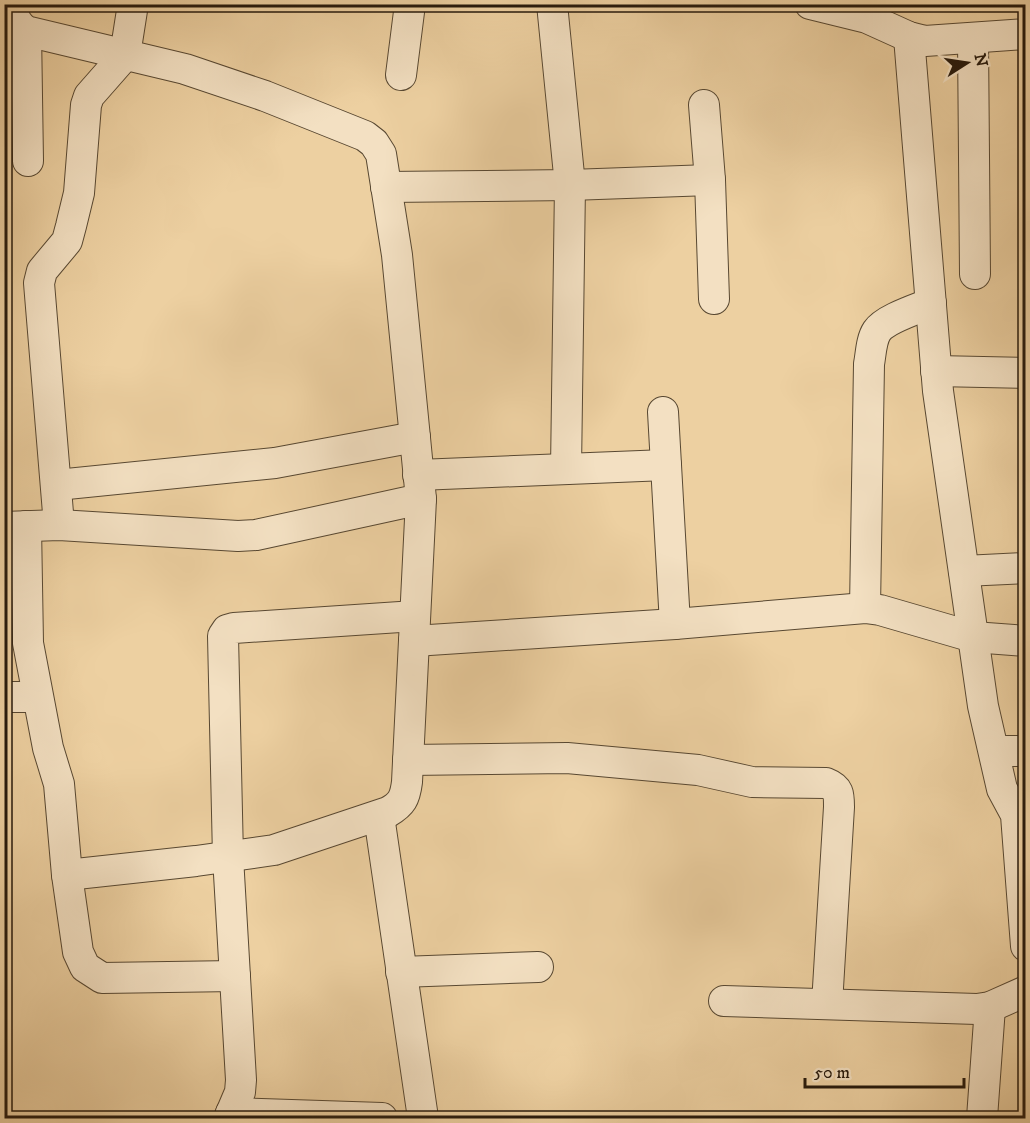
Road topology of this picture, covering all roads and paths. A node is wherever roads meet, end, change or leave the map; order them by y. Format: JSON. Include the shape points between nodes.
{"nodes":[{"id":1,"x":12,"y":4,"type":"edge"},
{"id":2,"x":132,"y":4,"type":"edge"},
{"id":3,"x":410,"y":4,"type":"edge"},
{"id":4,"x":552,"y":4,"type":"edge"},
{"id":5,"x":810,"y":4,"type":"edge"},
{"id":6,"x":866,"y":11,"type":"edge"},
{"id":7,"x":26,"y":31,"type":"junction"},
{"id":8,"x":1026,"y":34,"type":"edge"},
{"id":9,"x":909,"y":37,"type":"junction"},
{"id":10,"x":973,"y":39,"type":"junction"},
{"id":11,"x":125,"y":55,"type":"junction"},
{"id":12,"x":16,"y":73,"type":"edge"},
{"id":13,"x":401,"y":75,"type":"dead end"},
{"id":14,"x":704,"y":105,"type":"dead end"},
{"id":15,"x":28,"y":161,"type":"dead end"},
{"id":16,"x":710,"y":180,"type":"junction"},
{"id":17,"x":570,"y":185,"type":"junction"},
{"id":18,"x":386,"y":187,"type":"junction"},
{"id":19,"x":975,"y":274,"type":"dead end"},
{"id":20,"x":714,"y":299,"type":"dead end"},
{"id":21,"x":931,"y":303,"type":"junction"},
{"id":22,"x":936,"y":371,"type":"junction"},
{"id":23,"x":1026,"y":373,"type":"edge"},
{"id":24,"x":663,"y":412,"type":"dead end"},
{"id":25,"x":415,"y":437,"type":"junction"},
{"id":26,"x":666,"y":465,"type":"junction"},
{"id":27,"x":566,"y":469,"type":"junction"},
{"id":28,"x":57,"y":484,"type":"junction"},
{"id":29,"x":420,"y":487,"type":"junction"},
{"id":30,"x":59,"y":525,"type":"junction"},
{"id":31,"x":15,"y":526,"type":"edge"},
{"id":32,"x":1026,"y":568,"type":"edge"},
{"id":33,"x":964,"y":572,"type":"junction"},
{"id":34,"x":865,"y":608,"type":"junction"},
{"id":35,"x":675,"y":624,"type":"junction"},
{"id":36,"x":415,"y":629,"type":"junction"},
{"id":37,"x":973,"y":637,"type":"junction"},
{"id":38,"x":1026,"y":641,"type":"edge"},
{"id":39,"x":16,"y":643,"type":"edge"},
{"id":40,"x":4,"y":697,"type":"edge"},
{"id":41,"x":37,"y":697,"type":"junction"},
{"id":42,"x":1026,"y":750,"type":"edge"},
{"id":43,"x":994,"y":751,"type":"junction"},
{"id":44,"x":408,"y":760,"type":"junction"},
{"id":45,"x":379,"y":816,"type":"junction"},
{"id":46,"x":228,"y":857,"type":"junction"},
{"id":47,"x":67,"y":875,"type":"junction"},
{"id":48,"x":1024,"y":892,"type":"edge"},
{"id":49,"x":1026,"y":946,"type":"edge"},
{"id":50,"x":538,"y":968,"type":"dead end"},
{"id":51,"x":401,"y":972,"type":"junction"},
{"id":52,"x":235,"y":976,"type":"junction"},
{"id":53,"x":1026,"y":991,"type":"edge"},
{"id":54,"x":724,"y":1000,"type":"dead end"},
{"id":55,"x":827,"y":1004,"type":"junction"},
{"id":56,"x":990,"y":1008,"type":"junction"},
{"id":57,"x":230,"y":1116,"type":"edge"},
{"id":58,"x":382,"y":1119,"type":"edge"},
{"id":59,"x":423,"y":1119,"type":"edge"},
{"id":60,"x":982,"y":1119,"type":"edge"}],
"edges":[{"from":1,"to":7,"type":"street","via":[[17,25]]},
{"from":2,"to":11,"type":"street"},
{"from":3,"to":13,"type":"street"},
{"from":4,"to":17,"type":"street"},
{"from":5,"to":6,"type":"street"},
{"from":6,"to":9,"type":"street"},
{"from":7,"to":11,"type":"street"},
{"from":7,"to":12,"type":"street"},
{"from":8,"to":10,"type":"street"},
{"from":9,"to":10,"type":"street","via":[[925,41]]},
{"from":9,"to":21,"type":"street"},
{"from":10,"to":19,"type":"street"},
{"from":11,"to":18,"type":"street","via":[[255,92],[365,136],[381,154]]},
{"from":11,"to":28,"type":"street","via":[[89,96],[79,193],[67,241],[42,271],[39,283]]},
{"from":12,"to":15,"type":"street"},
{"from":14,"to":16,"type":"street"},
{"from":16,"to":17,"type":"street"},
{"from":16,"to":20,"type":"street"},
{"from":17,"to":18,"type":"street"},
{"from":17,"to":27,"type":"street"},
{"from":18,"to":25,"type":"street","via":[[397,255]]},
{"from":21,"to":22,"type":"street"},
{"from":21,"to":34,"type":"street","via":[[885,323],[876,332],[872,346]]},
{"from":22,"to":23,"type":"street"},
{"from":22,"to":33,"type":"street"},
{"from":24,"to":26,"type":"street"},
{"from":25,"to":28,"type":"street","via":[[275,463]]},
{"from":25,"to":29,"type":"street"},
{"from":26,"to":27,"type":"street"},
{"from":26,"to":35,"type":"street"},
{"from":27,"to":29,"type":"street"},
{"from":28,"to":30,"type":"street"},
{"from":29,"to":30,"type":"street","via":[[247,536]]},
{"from":29,"to":36,"type":"street"},
{"from":30,"to":31,"type":"street"},
{"from":31,"to":39,"type":"street"},
{"from":32,"to":33,"type":"street"},
{"from":33,"to":37,"type":"street"},
{"from":34,"to":35,"type":"street"},
{"from":34,"to":37,"type":"street"},
{"from":35,"to":36,"type":"street"},
{"from":36,"to":44,"type":"street"},
{"from":36,"to":46,"type":"street","via":[[227,630],[223,636]]},
{"from":37,"to":38,"type":"street"},
{"from":37,"to":43,"type":"street"},
{"from":39,"to":41,"type":"street"},
{"from":40,"to":41,"type":"street"},
{"from":41,"to":47,"type":"street","via":[[59,784]]},
{"from":42,"to":43,"type":"street"},
{"from":43,"to":48,"type":"street","via":[[1002,789],[1016,815]]},
{"from":44,"to":45,"type":"street","via":[[406,795],[401,805]]},
{"from":44,"to":55,"type":"street","via":[[567,758],[698,771],[752,782],[834,786],[839,794],[839,807]]},
{"from":45,"to":46,"type":"street","via":[[274,850]]},
{"from":45,"to":51,"type":"street"},
{"from":46,"to":47,"type":"street"},
{"from":46,"to":52,"type":"street"},
{"from":47,"to":52,"type":"street","via":[[78,952],[85,967],[102,978]]},
{"from":48,"to":49,"type":"street"},
{"from":50,"to":51,"type":"street"},
{"from":51,"to":59,"type":"street"},
{"from":52,"to":57,"type":"street","via":[[241,1080]]},
{"from":53,"to":56,"type":"street"},
{"from":54,"to":55,"type":"street"},
{"from":55,"to":56,"type":"street"},
{"from":56,"to":60,"type":"street"},
{"from":57,"to":58,"type":"street"}]}
